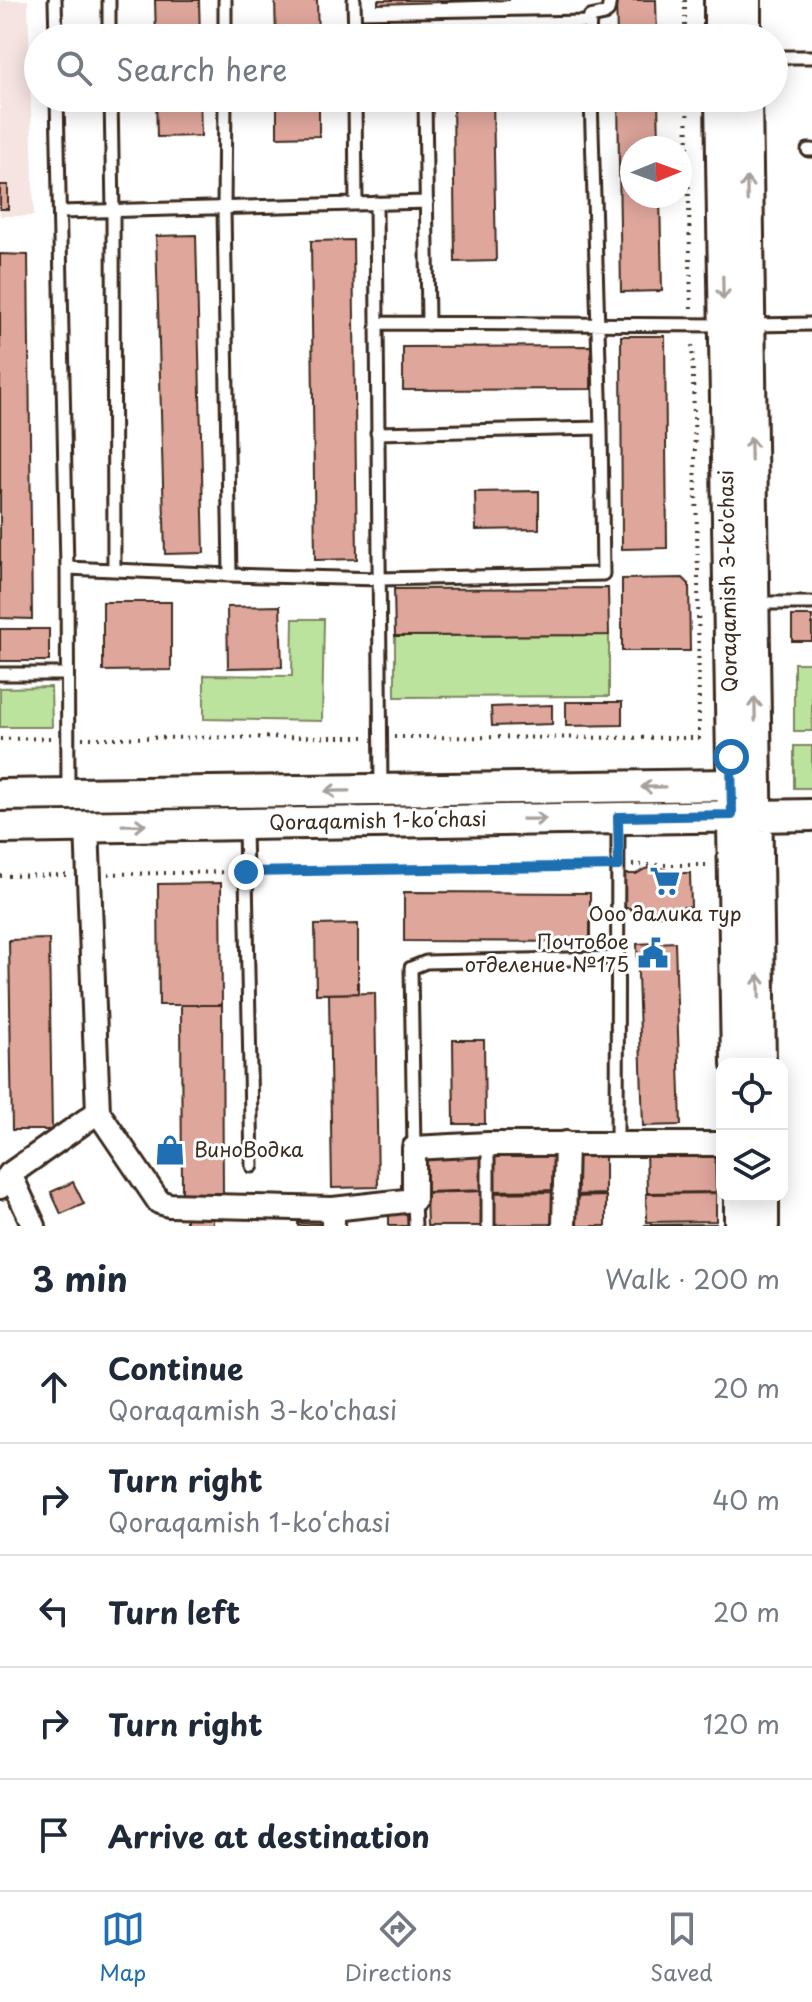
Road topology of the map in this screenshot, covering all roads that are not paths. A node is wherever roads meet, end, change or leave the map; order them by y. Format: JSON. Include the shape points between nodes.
{"nodes":[{"id":1,"x":55,"y":0,"type":"edge"},
{"id":2,"x":109,"y":0,"type":"edge"},
{"id":3,"x":225,"y":0,"type":"edge"},
{"id":4,"x":354,"y":0,"type":"edge"},
{"id":5,"x":610,"y":0,"type":"edge"},
{"id":6,"x":720,"y":0,"type":"edge"},
{"id":7,"x":745,"y":0,"type":"edge"},
{"id":8,"x":588,"y":22,"type":"joint"},
{"id":9,"x":56,"y":24,"type":"edge"},
{"id":10,"x":109,"y":24,"type":"edge"},
{"id":11,"x":225,"y":24,"type":"edge"},
{"id":12,"x":354,"y":24,"type":"edge"},
{"id":13,"x":478,"y":24,"type":"edge"},
{"id":14,"x":720,"y":24,"type":"edge"},
{"id":15,"x":745,"y":24,"type":"edge"},
{"id":16,"x":788,"y":57,"type":"edge"},
{"id":17,"x":812,"y":57,"type":"edge"},
{"id":18,"x":57,"y":112,"type":"edge"},
{"id":19,"x":111,"y":112,"type":"edge"},
{"id":20,"x":225,"y":112,"type":"edge"},
{"id":21,"x":355,"y":112,"type":"edge"},
{"id":22,"x":425,"y":112,"type":"edge"},
{"id":23,"x":591,"y":112,"type":"edge"},
{"id":24,"x":722,"y":112,"type":"edge"},
{"id":25,"x":745,"y":112,"type":"edge"},
{"id":26,"x":427,"y":202,"type":"junction"},
{"id":27,"x":376,"y":203,"type":"junction"},
{"id":28,"x":356,"y":204,"type":"junction"},
{"id":29,"x":224,"y":209,"type":"junction"},
{"id":30,"x":60,"y":212,"type":"junction"},
{"id":31,"x":113,"y":212,"type":"junction"},
{"id":32,"x":378,"y":323,"type":"junction"},
{"id":33,"x":428,"y":324,"type":"junction"},
{"id":34,"x":812,"y":324,"type":"edge"},
{"id":35,"x":598,"y":325,"type":"junction"},
{"id":36,"x":736,"y":325,"type":"junction"},
{"id":37,"x":601,"y":428,"type":"junction"},
{"id":38,"x":377,"y":433,"type":"junction"},
{"id":39,"x":67,"y":568,"type":"junction"},
{"id":40,"x":114,"y":569,"type":"junction"},
{"id":41,"x":230,"y":575,"type":"junction"},
{"id":42,"x":380,"y":579,"type":"junction"},
{"id":43,"x":753,"y":603,"type":"junction"},
{"id":44,"x":812,"y":603,"type":"edge"},
{"id":45,"x":0,"y":674,"type":"edge"},
{"id":46,"x":67,"y":674,"type":"junction"},
{"id":47,"x":731,"y":785,"type":"junction"},
{"id":48,"x":381,"y":790,"type":"junction"},
{"id":49,"x":68,"y":794,"type":"junction"},
{"id":50,"x":0,"y":795,"type":"edge"},
{"id":51,"x":744,"y":815,"type":"junction"},
{"id":52,"x":812,"y":815,"type":"edge"},
{"id":53,"x":618,"y":817,"type":"junction"},
{"id":54,"x":245,"y":823,"type":"junction"},
{"id":55,"x":87,"y":826,"type":"junction"},
{"id":56,"x":0,"y":828,"type":"edge"},
{"id":57,"x":617,"y":958,"type":"junction"},
{"id":58,"x":737,"y":1058,"type":"edge"},
{"id":59,"x":760,"y":1058,"type":"edge"},
{"id":60,"x":98,"y":1112,"type":"junction"},
{"id":61,"x":566,"y":1143,"type":"junction"},
{"id":62,"x":488,"y":1144,"type":"junction"},
{"id":63,"x":617,"y":1144,"type":"junction"},
{"id":64,"x":716,"y":1144,"type":"edge"},
{"id":65,"x":414,"y":1148,"type":"junction"},
{"id":66,"x":252,"y":1166,"type":"dead end"},
{"id":67,"x":3,"y":1176,"type":"edge"},
{"id":68,"x":414,"y":1200,"type":"junction"},
{"id":69,"x":740,"y":1202,"type":"edge"},
{"id":70,"x":763,"y":1202,"type":"edge"},
{"id":71,"x":333,"y":1218,"type":"edge"},
{"id":72,"x":34,"y":1226,"type":"edge"},
{"id":73,"x":415,"y":1226,"type":"edge"},
{"id":74,"x":488,"y":1226,"type":"edge"},
{"id":75,"x":564,"y":1226,"type":"edge"},
{"id":76,"x":740,"y":1226,"type":"edge"},
{"id":77,"x":763,"y":1226,"type":"edge"}],
"edges":[{"from":1,"to":9,"type":"lane"},
{"from":2,"to":10,"type":"lane"},
{"from":3,"to":11,"type":"lane"},
{"from":4,"to":12,"type":"lane"},
{"from":5,"to":8,"type":"lane","via":[[608,11]]},
{"from":6,"to":14,"type":"main road"},
{"from":7,"to":15,"type":"main road"},
{"from":8,"to":13,"type":"lane"},
{"from":16,"to":17,"type":"lane"},
{"from":18,"to":30,"type":"lane"},
{"from":19,"to":31,"type":"lane"},
{"from":20,"to":29,"type":"lane"},
{"from":21,"to":28,"type":"lane"},
{"from":22,"to":26,"type":"lane"},
{"from":23,"to":35,"type":"lane"},
{"from":24,"to":36,"type":"main road","name":"Qoraqamish 3-ko'chasi","one_way":true},
{"from":36,"to":25,"type":"main road","name":"Qoraqamish 3-ko'chasi","one_way":true},
{"from":26,"to":27,"type":"lane"},
{"from":26,"to":33,"type":"lane"},
{"from":27,"to":28,"type":"lane"},
{"from":27,"to":32,"type":"lane"},
{"from":28,"to":29,"type":"lane"},
{"from":29,"to":31,"type":"lane"},
{"from":29,"to":41,"type":"lane"},
{"from":30,"to":31,"type":"lane"},
{"from":30,"to":39,"type":"lane"},
{"from":31,"to":40,"type":"lane"},
{"from":32,"to":33,"type":"lane"},
{"from":32,"to":38,"type":"lane"},
{"from":33,"to":35,"type":"lane"},
{"from":34,"to":36,"type":"lane"},
{"from":35,"to":36,"type":"lane"},
{"from":35,"to":37,"type":"lane"},
{"from":43,"to":36,"type":"main road","name":"Qoraqamish 3-ko'chasi","one_way":true},
{"from":36,"to":47,"type":"main road","name":"Qoraqamish 3-ko'chasi"},
{"from":37,"to":38,"type":"lane"},
{"from":37,"to":42,"type":"lane","via":[[603,574]]},
{"from":38,"to":42,"type":"lane"},
{"from":39,"to":40,"type":"lane"},
{"from":39,"to":46,"type":"lane"},
{"from":40,"to":41,"type":"lane"},
{"from":41,"to":42,"type":"lane"},
{"from":42,"to":48,"type":"lane"},
{"from":43,"to":44,"type":"lane"},
{"from":51,"to":43,"type":"main road","name":"Qoraqamish 3-ko'chasi","one_way":true},
{"from":45,"to":46,"type":"lane"},
{"from":46,"to":49,"type":"lane"},
{"from":47,"to":48,"type":"main road","name":"Qoraqamish 1-koʻchasi","one_way":true},
{"from":47,"to":51,"type":"main road","name":"Qoraqamish 3-ko'chasi"},
{"from":48,"to":49,"type":"main road","name":"Qoraqamish 1-koʻchasi","one_way":true},
{"from":49,"to":50,"type":"main road","name":"Qoraqamish 1-koʻchasi"},
{"from":51,"to":52,"type":"main road","name":"Qoraqamish 1-koʻchasi"},
{"from":51,"to":53,"type":"main road","name":"Qoraqamish 1-koʻchasi"},
{"from":51,"to":58,"type":"main road","name":"Qoraqamish 3-ko'chasi"},
{"from":59,"to":51,"type":"main road","name":"Qoraqamish 3-ko'chasi","one_way":true},
{"from":54,"to":53,"type":"main road","name":"Qoraqamish 1-koʻchasi","one_way":true},
{"from":53,"to":57,"type":"lane"},
{"from":55,"to":54,"type":"main road","name":"Qoraqamish 1-koʻchasi","one_way":true},
{"from":54,"to":66,"type":"lane"},
{"from":55,"to":56,"type":"main road","name":"Qoraqamish 1-koʻchasi"},
{"from":55,"to":60,"type":"street"},
{"from":57,"to":63,"type":"lane"},
{"from":57,"to":65,"type":"lane","via":[[426,962],[411,968]]},
{"from":60,"to":67,"type":"street"},
{"from":60,"to":71,"type":"street","via":[[159,1202]]},
{"from":61,"to":62,"type":"street"},
{"from":61,"to":63,"type":"street"},
{"from":61,"to":75,"type":"street"},
{"from":62,"to":65,"type":"street"},
{"from":62,"to":74,"type":"lane"},
{"from":63,"to":64,"type":"street"},
{"from":65,"to":68,"type":"street"},
{"from":67,"to":72,"type":"street"},
{"from":68,"to":71,"type":"street"},
{"from":68,"to":73,"type":"lane"},
{"from":69,"to":76,"type":"main road"},
{"from":70,"to":77,"type":"main road"}]}
